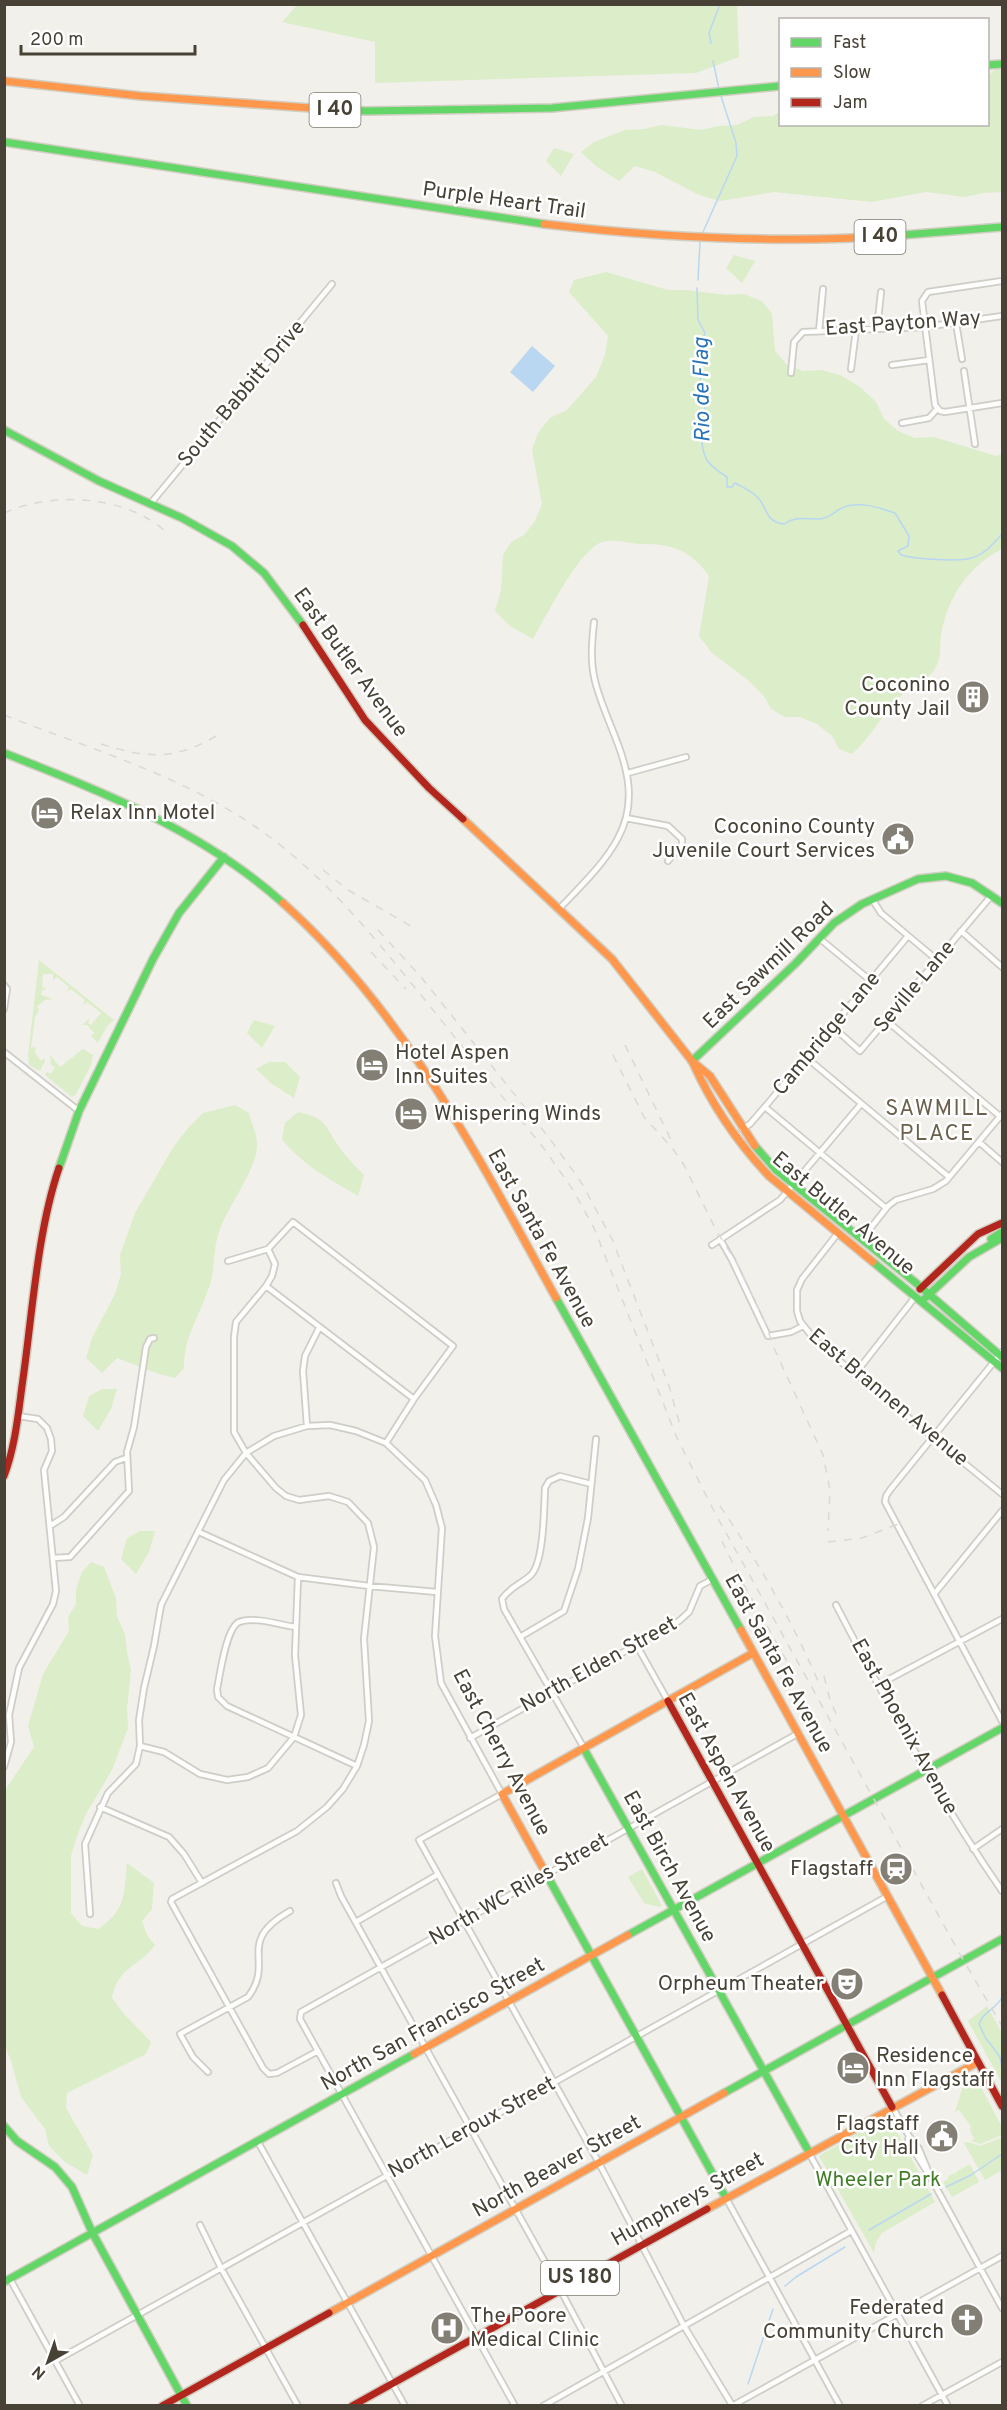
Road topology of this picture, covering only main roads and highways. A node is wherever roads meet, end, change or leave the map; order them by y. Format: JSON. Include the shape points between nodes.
{"nodes":[{"id":1,"x":4,"y":76,"type":"edge"},
{"id":2,"x":4,"y":81,"type":"edge"},
{"id":3,"x":20,"y":82,"type":"junction"},
{"id":4,"x":779,"y":86,"type":"edge"},
{"id":5,"x":4,"y":142,"type":"edge"},
{"id":6,"x":4,"y":147,"type":"edge"},
{"id":7,"x":87,"y":154,"type":"junction"},
{"id":8,"x":1002,"y":227,"type":"edge"},
{"id":9,"x":4,"y":430,"type":"edge"},
{"id":10,"x":4,"y":753,"type":"edge"},
{"id":11,"x":224,"y":857,"type":"junction"},
{"id":12,"x":1002,"y":903,"type":"edge"},
{"id":13,"x":692,"y":1061,"type":"junction"},
{"id":14,"x":1002,"y":1223,"type":"edge"},
{"id":15,"x":1002,"y":1232,"type":"edge"},
{"id":16,"x":1002,"y":1238,"type":"edge"},
{"id":17,"x":987,"y":1243,"type":"junction"},
{"id":18,"x":921,"y":1288,"type":"junction"},
{"id":19,"x":929,"y":1294,"type":"junction"},
{"id":20,"x":913,"y":1298,"type":"junction"},
{"id":21,"x":922,"y":1301,"type":"junction"},
{"id":22,"x":1002,"y":1355,"type":"edge"},
{"id":23,"x":1002,"y":1368,"type":"edge"},
{"id":24,"x":4,"y":1476,"type":"edge"},
{"id":25,"x":753,"y":1653,"type":"junction"},
{"id":26,"x":668,"y":1701,"type":"junction"},
{"id":27,"x":1002,"y":1728,"type":"edge"},
{"id":28,"x":584,"y":1749,"type":"junction"},
{"id":29,"x":844,"y":1815,"type":"junction"},
{"id":30,"x":757,"y":1862,"type":"junction"},
{"id":31,"x":673,"y":1909,"type":"junction"},
{"id":32,"x":1002,"y":1939,"type":"edge"},
{"id":33,"x":592,"y":1954,"type":"junction"},
{"id":34,"x":933,"y":1978,"type":"junction"},
{"id":35,"x":847,"y":2024,"type":"junction"},
{"id":36,"x":978,"y":2062,"type":"junction"},
{"id":37,"x":764,"y":2071,"type":"junction"},
{"id":38,"x":1002,"y":2106,"type":"edge"},
{"id":39,"x":892,"y":2107,"type":"junction"},
{"id":40,"x":681,"y":2118,"type":"junction"},
{"id":41,"x":4,"y":2126,"type":"edge"},
{"id":42,"x":808,"y":2152,"type":"junction"},
{"id":43,"x":726,"y":2198,"type":"junction"},
{"id":44,"x":92,"y":2232,"type":"junction"},
{"id":45,"x":7,"y":2280,"type":"edge"},
{"id":46,"x":181,"y":2395,"type":"junction"},
{"id":47,"x":162,"y":2406,"type":"edge"},
{"id":48,"x":187,"y":2406,"type":"edge"},
{"id":49,"x":352,"y":2406,"type":"edge"}],
"edges":[{"from":1,"to":3,"type":"main road"},
{"from":2,"to":3,"type":"main road","number":"I 40"},
{"from":3,"to":4,"type":"main road","number":"I 40","via":[[327,110],[490,110],[667,99]]},
{"from":5,"to":7,"type":"main road","name":"Purple Heart Trail","number":"I 40"},
{"from":6,"to":7,"type":"main road","via":[[71,156]]},
{"from":7,"to":8,"type":"main road","name":"Purple Heart Trail","number":"I 40","via":[[483,216],[627,234],[758,240],[872,237]]},
{"from":9,"to":13,"type":"main road","name":"East Butler Avenue","via":[[232,546],[264,573],[382,740],[612,959]]},
{"from":10,"to":11,"type":"main road","name":"East Santa Fe Avenue","via":[[138,808]]},
{"from":11,"to":24,"type":"main road","via":[[164,940],[79,1111],[56,1180],[43,1236],[18,1416]]},
{"from":11,"to":25,"type":"main road","name":"East Santa Fe Avenue","via":[[284,902],[332,948],[376,999],[425,1068]]},
{"from":12,"to":13,"type":"main road","name":"East Sawmill Road","via":[[979,885],[949,875],[916,879],[872,899],[841,917]]},
{"from":13,"to":18,"type":"main road","name":"East Butler Avenue","via":[[710,1076],[761,1156]]},
{"from":13,"to":20,"type":"main road","name":"East Butler Avenue","via":[[755,1162]]},
{"from":14,"to":18,"type":"main road","via":[[978,1234]]},
{"from":15,"to":17,"type":"main road"},
{"from":16,"to":17,"type":"main road"},
{"from":17,"to":19,"type":"main road"},
{"from":18,"to":19,"type":"main road","name":"East Butler Avenue"},
{"from":18,"to":20,"type":"main road"},
{"from":19,"to":21,"type":"main road"},
{"from":19,"to":22,"type":"main road","name":"East Butler Avenue"},
{"from":20,"to":21,"type":"main road","name":"East Butler Avenue"},
{"from":21,"to":23,"type":"main road","name":"East Butler Avenue"},
{"from":25,"to":26,"type":"main road"},
{"from":25,"to":29,"type":"main road","name":"East Santa Fe Avenue"},
{"from":26,"to":28,"type":"main road"},
{"from":26,"to":30,"type":"main road","name":"East Aspen Avenue"},
{"from":27,"to":29,"type":"main road","name":"North San Francisco Street"},
{"from":28,"to":31,"type":"main road","name":"East Birch Avenue"},
{"from":28,"to":33,"type":"main road","name":"East Cherry Avenue","via":[[502,1794]]},
{"from":29,"to":30,"type":"main road","name":"North San Francisco Street"},
{"from":29,"to":34,"type":"main road","name":"East Santa Fe Avenue"},
{"from":30,"to":31,"type":"main road","name":"North San Francisco Street"},
{"from":30,"to":35,"type":"main road","name":"East Aspen Avenue"},
{"from":31,"to":33,"type":"main road","name":"North San Francisco Street"},
{"from":31,"to":37,"type":"main road","name":"East Birch Avenue"},
{"from":32,"to":34,"type":"main road","name":"North Beaver Street"},
{"from":33,"to":40,"type":"main road","name":"East Cherry Avenue"},
{"from":33,"to":44,"type":"main road","name":"North San Francisco Street"},
{"from":34,"to":35,"type":"main road","name":"North Beaver Street"},
{"from":34,"to":36,"type":"main road","name":"East Santa Fe Avenue"},
{"from":35,"to":37,"type":"main road","name":"North Beaver Street"},
{"from":35,"to":39,"type":"main road","name":"East Aspen Avenue"},
{"from":36,"to":38,"type":"main road","name":"East Santa Fe Avenue"},
{"from":36,"to":39,"type":"main road","name":"Humphreys Street","number":"US 180","via":[[916,2098]]},
{"from":37,"to":40,"type":"main road","name":"North Beaver Street"},
{"from":37,"to":42,"type":"main road","name":"East Birch Avenue"},
{"from":39,"to":42,"type":"main road","name":"Humphreys Street","number":"US 180"},
{"from":40,"to":43,"type":"main road","name":"East Cherry Avenue"},
{"from":40,"to":46,"type":"main road","name":"North Beaver Street"},
{"from":41,"to":44,"type":"main road","via":[[18,2144],[63,2174],[84,2207]]},
{"from":42,"to":43,"type":"main road","name":"Humphreys Street","number":"US 180"},
{"from":43,"to":49,"type":"main road","name":"Humphreys Street","number":"US 180"},
{"from":44,"to":45,"type":"main road","name":"North San Francisco Street"},
{"from":44,"to":46,"type":"main road"},
{"from":46,"to":47,"type":"main road","name":"North Beaver Street"},
{"from":46,"to":48,"type":"main road"}]}
